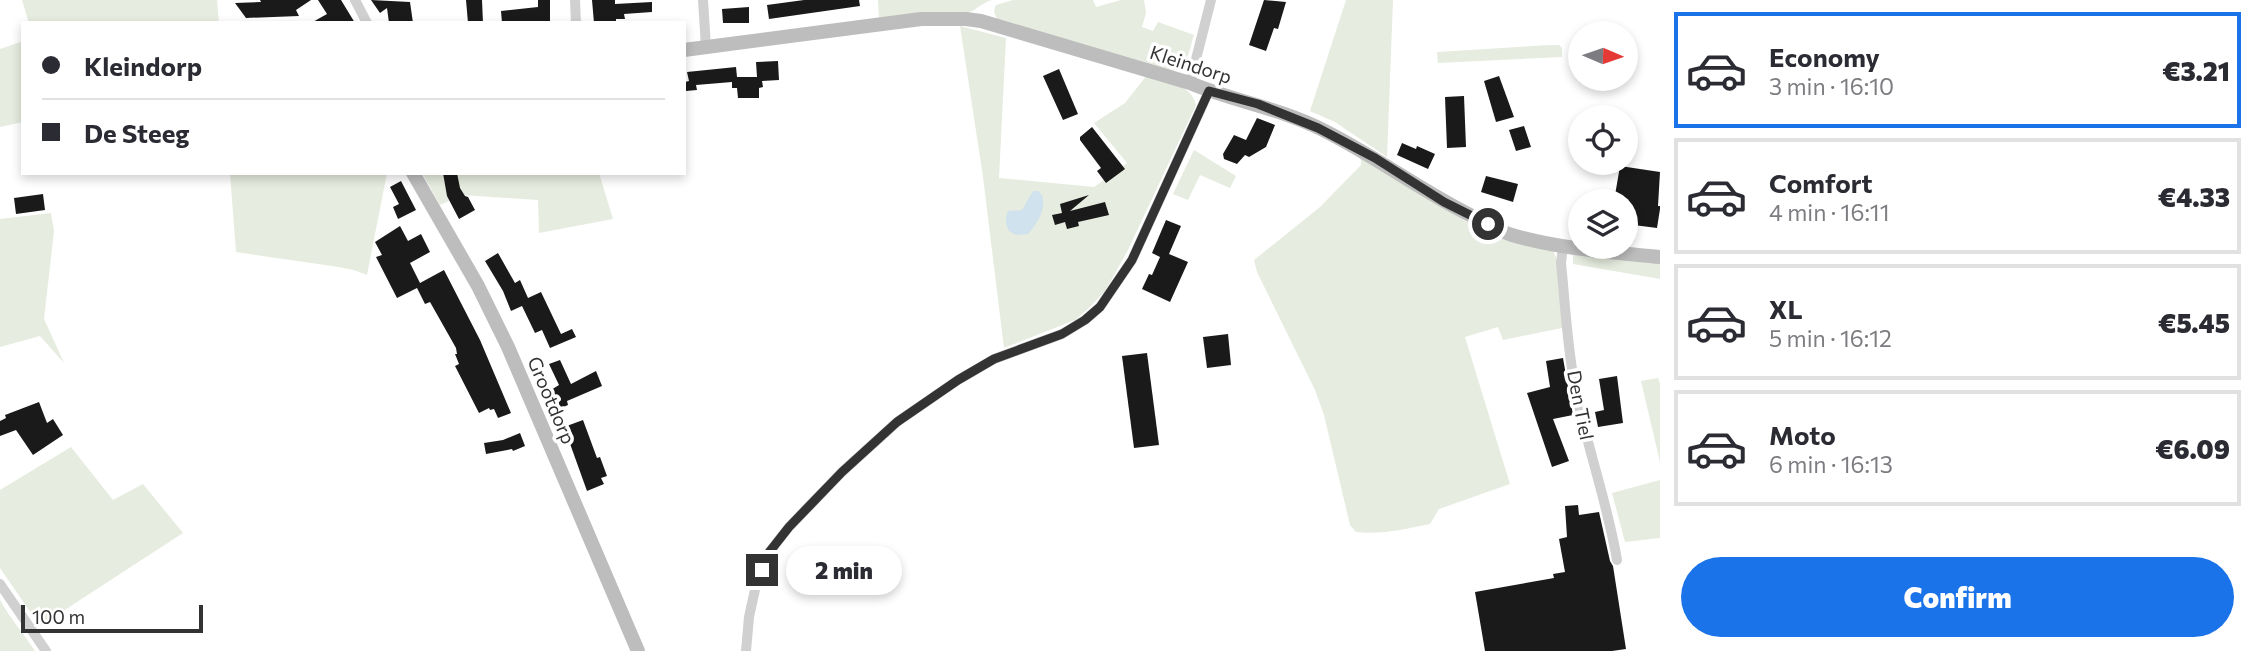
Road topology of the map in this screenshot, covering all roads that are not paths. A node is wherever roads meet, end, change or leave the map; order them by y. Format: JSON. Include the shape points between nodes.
{"nodes":[{"id":1,"x":355,"y":0,"type":"edge"},
{"id":2,"x":575,"y":0,"type":"edge"},
{"id":3,"x":703,"y":0,"type":"edge"},
{"id":4,"x":1211,"y":0,"type":"edge"},
{"id":5,"x":366,"y":21,"type":"edge"},
{"id":6,"x":576,"y":21,"type":"edge"},
{"id":7,"x":706,"y":47,"type":"junction"},
{"id":8,"x":686,"y":50,"type":"edge"},
{"id":9,"x":1190,"y":83,"type":"junction"},
{"id":10,"x":1209,"y":91,"type":"junction"},
{"id":11,"x":414,"y":175,"type":"edge"},
{"id":12,"x":1563,"y":246,"type":"junction"},
{"id":13,"x":1660,"y":257,"type":"edge"},
{"id":14,"x":1617,"y":560,"type":"dead end"},
{"id":15,"x":0,"y":584,"type":"edge"},
{"id":16,"x":46,"y":651,"type":"edge"},
{"id":17,"x":638,"y":651,"type":"edge"},
{"id":18,"x":746,"y":651,"type":"edge"}],
"edges":[{"from":1,"to":5,"type":"street"},
{"from":2,"to":6,"type":"street"},
{"from":3,"to":7,"type":"street"},
{"from":4,"to":9,"type":"street"},
{"from":7,"to":8,"type":"street","name":"Kleindorp"},
{"from":7,"to":9,"type":"street","name":"Kleindorp","via":[[921,19],[966,19]]},
{"from":9,"to":10,"type":"street","name":"Kleindorp"},
{"from":10,"to":12,"type":"street","name":"Kleindorp","via":[[1318,128],[1444,202],[1510,234]]},
{"from":10,"to":18,"type":"street","via":[[1132,260],[1100,307],[1062,334],[994,359],[958,380],[897,422],[842,472],[767,555],[749,617]]},
{"from":11,"to":17,"type":"street","name":"Grootdorp","via":[[508,347]]},
{"from":12,"to":13,"type":"street","name":"Kleindorp"},
{"from":12,"to":14,"type":"street","name":"Den Tiel","via":[[1574,380],[1611,519]]},
{"from":15,"to":16,"type":"street"}]}
